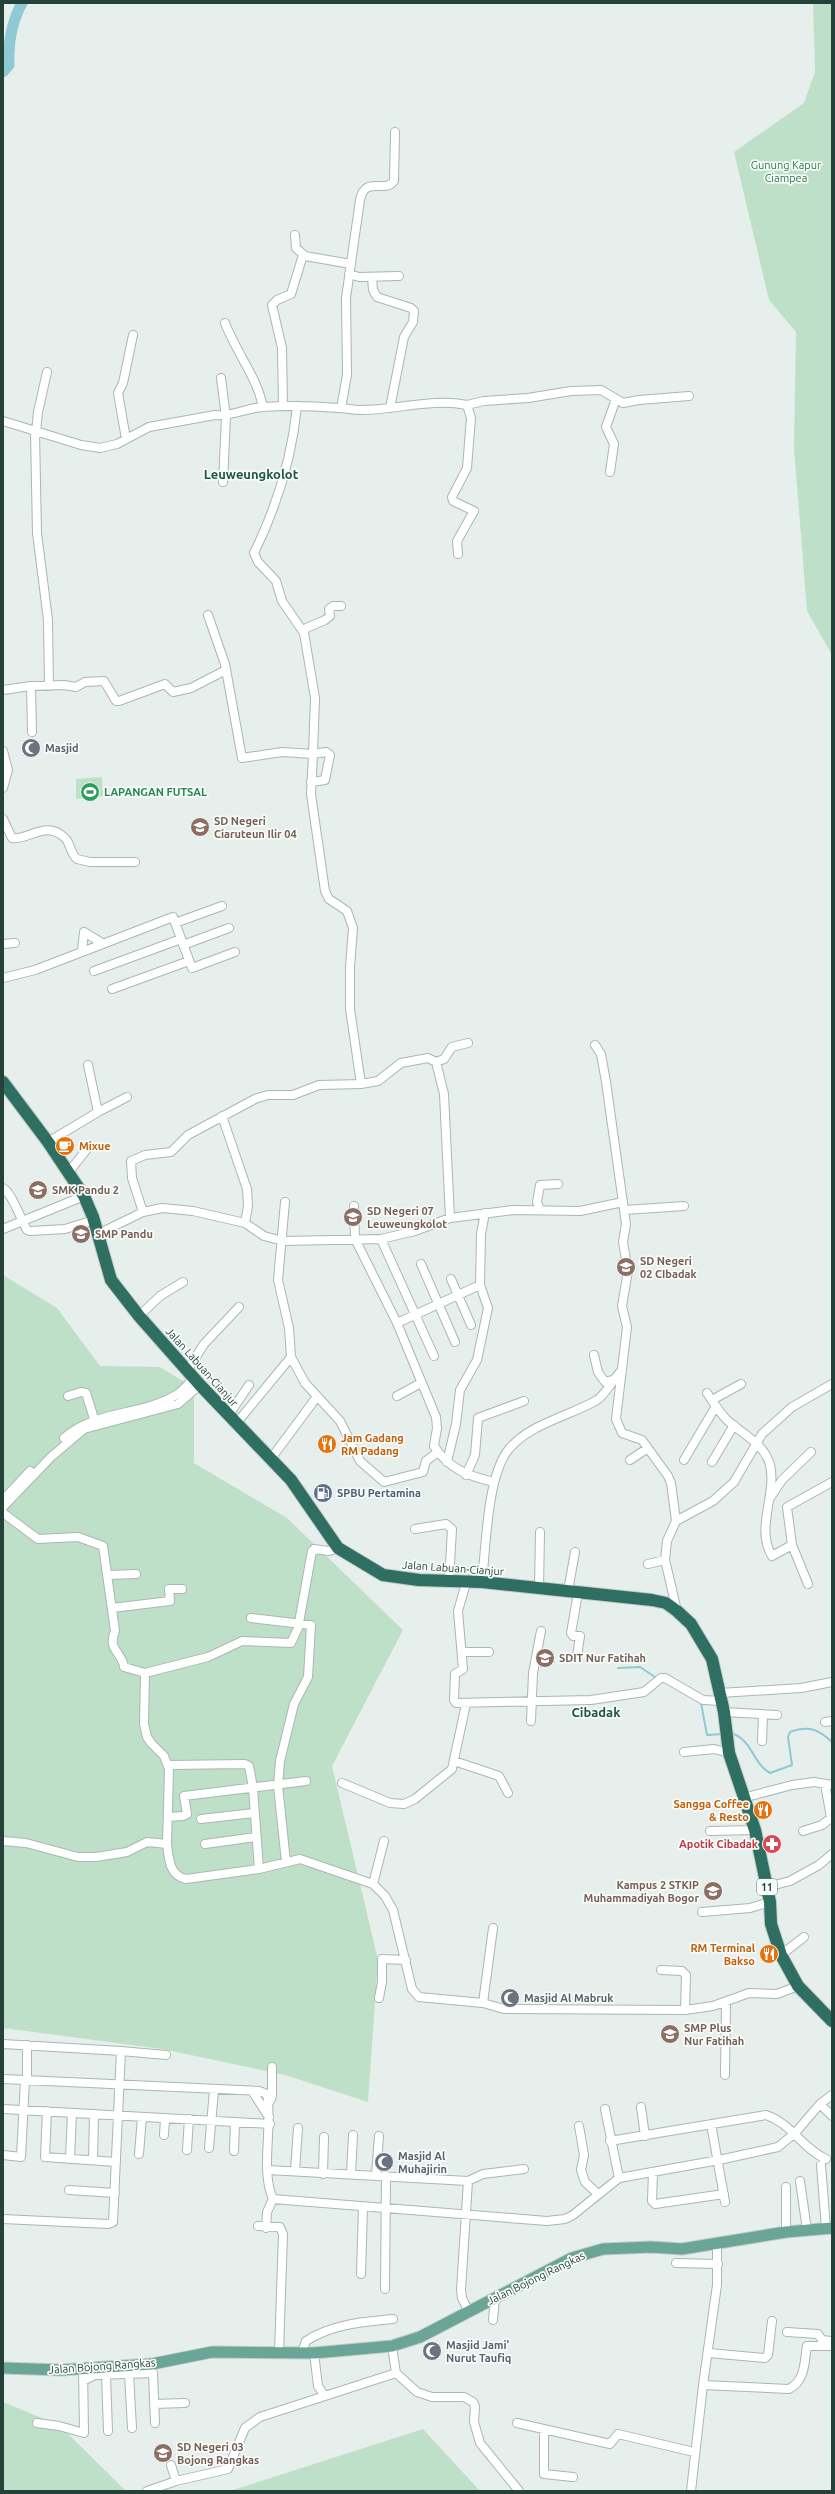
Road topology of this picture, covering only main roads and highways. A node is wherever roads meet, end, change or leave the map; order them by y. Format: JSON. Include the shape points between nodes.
{"nodes":[{"id":1,"x":3,"y":1082,"type":"edge"},
{"id":2,"x":832,"y":2021,"type":"edge"},
{"id":3,"x":829,"y":2228,"type":"edge"},
{"id":4,"x":3,"y":2368,"type":"edge"}],
"edges":[{"from":1,"to":2,"type":"highway","name":"Jalan Labuan-Cianjur","number":"11","via":[[84,1196],[94,1220],[111,1280],[193,1378],[305,1498],[338,1548],[383,1575],[419,1580],[482,1582],[652,1600],[666,1603],[691,1624],[712,1659],[722,1702],[729,1753],[755,1830],[772,1924],[781,1955],[798,1986]]},
{"from":3,"to":4,"type":"main road","name":"Jalan Bojong Rangkas","via":[[786,2232],[682,2249],[637,2247],[594,2250],[572,2258],[420,2337],[392,2346],[314,2353],[212,2352],[152,2364],[83,2368]]}]}
